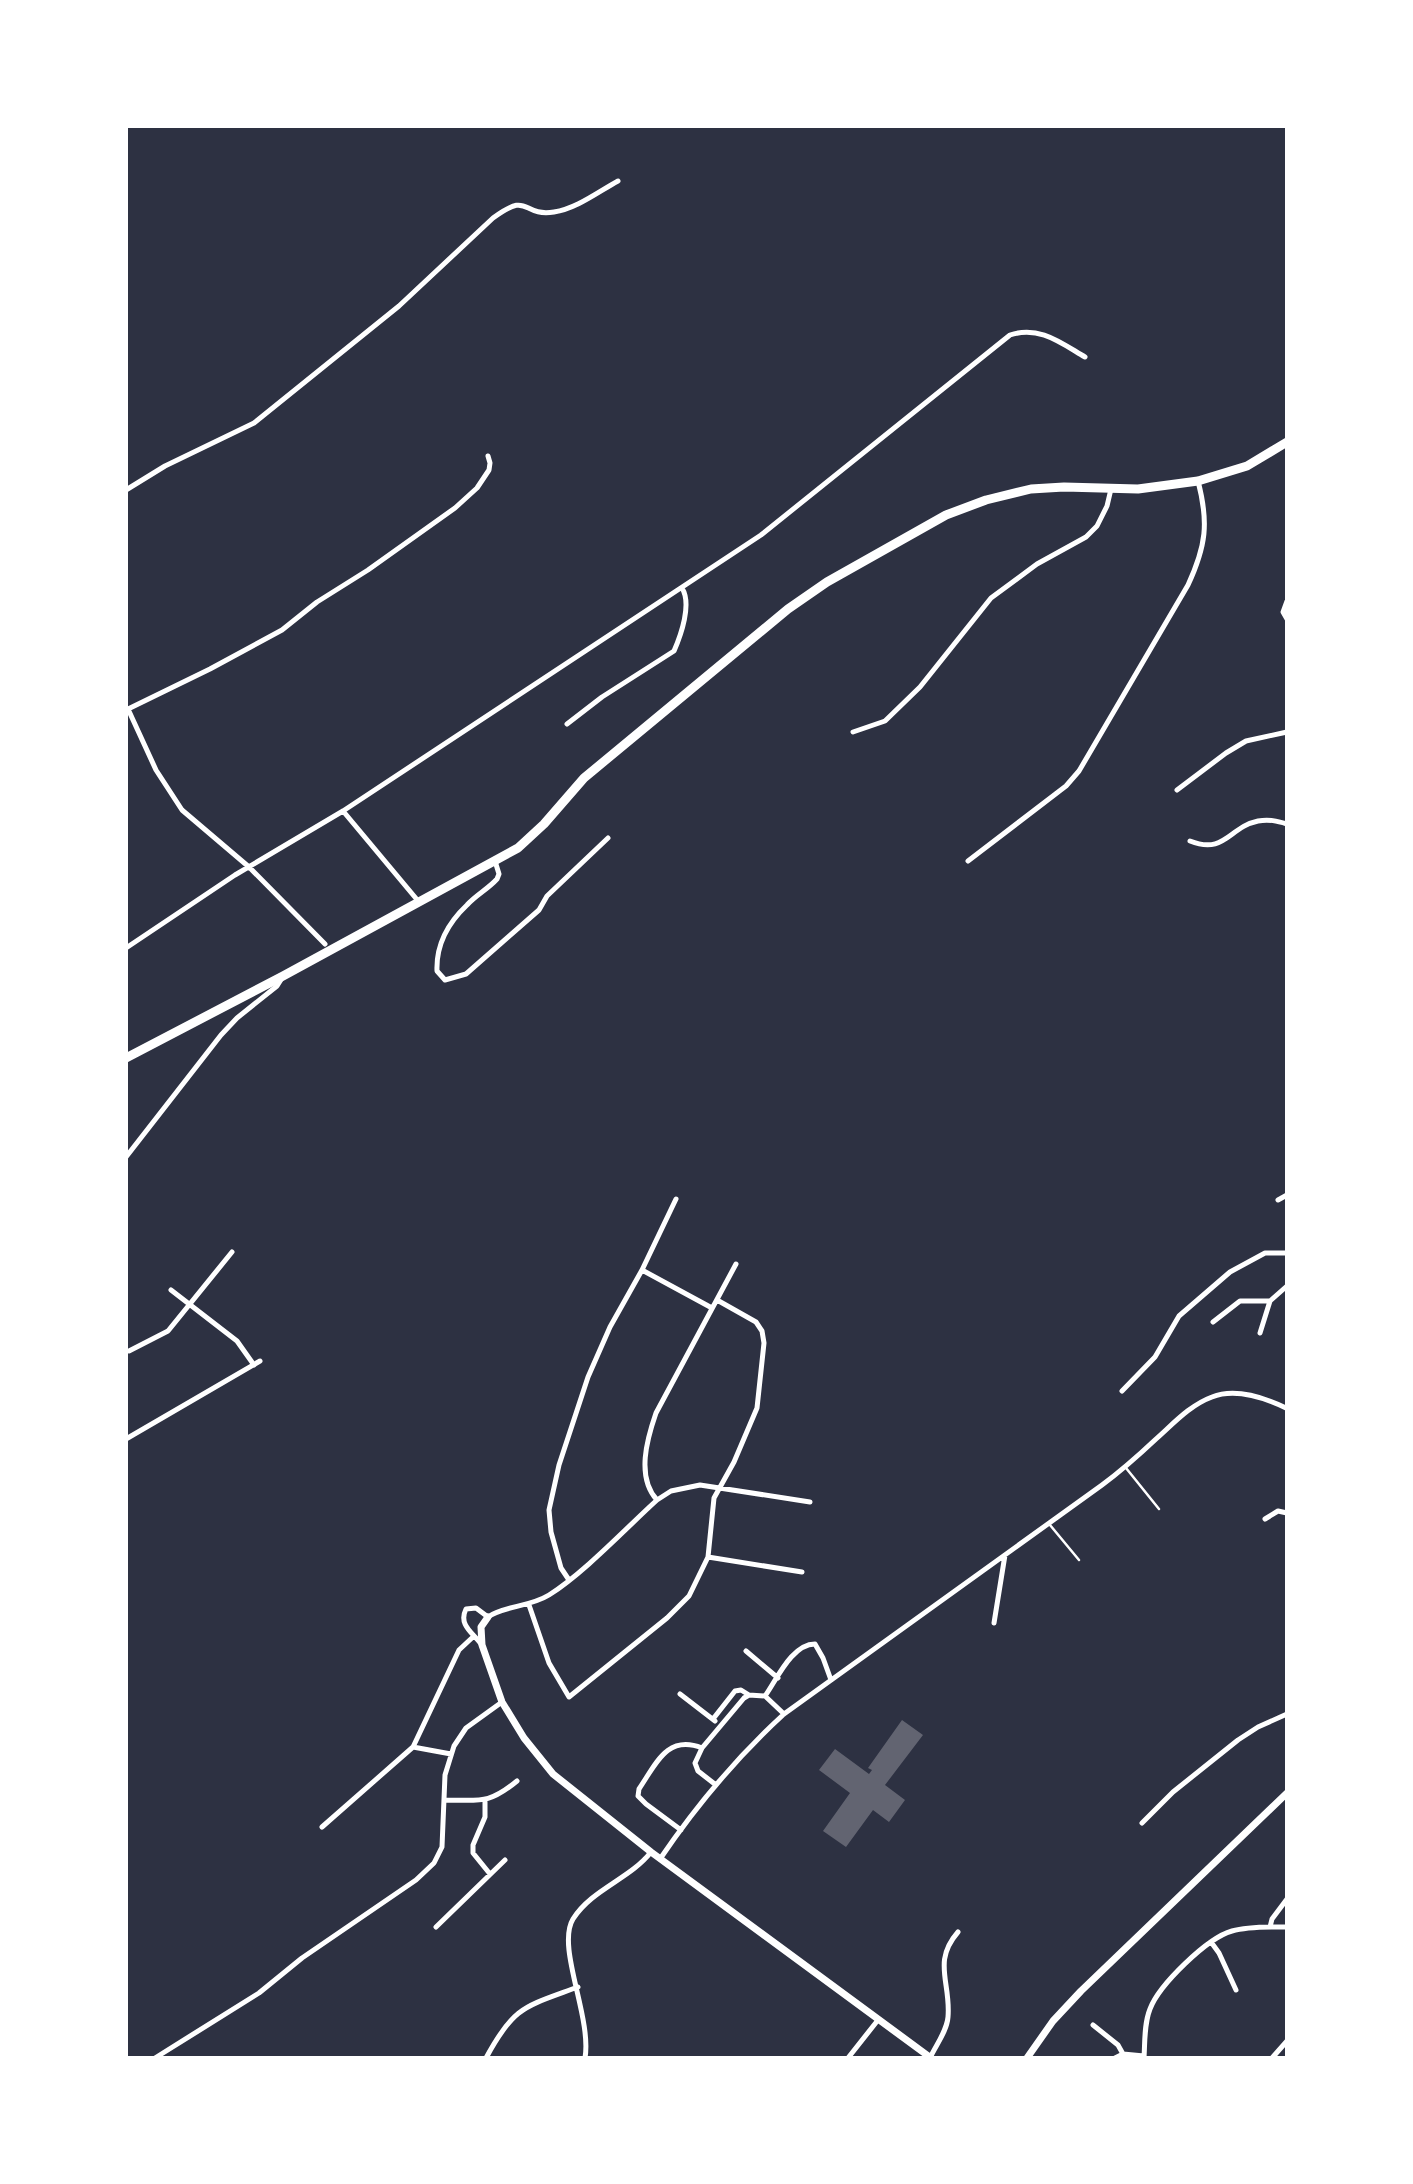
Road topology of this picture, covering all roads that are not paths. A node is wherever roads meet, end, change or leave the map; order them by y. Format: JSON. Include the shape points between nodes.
{"nodes":[{"id":1,"x":618,"y":180,"type":"dead end"},
{"id":2,"x":1085,"y":358,"type":"dead end"},
{"id":3,"x":1287,"y":442,"type":"edge"},
{"id":4,"x":488,"y":456,"type":"dead end"},
{"id":5,"x":1198,"y":481,"type":"junction"},
{"id":6,"x":1111,"y":489,"type":"junction"},
{"id":7,"x":126,"y":490,"type":"edge"},
{"id":8,"x":682,"y":589,"type":"junction"},
{"id":9,"x":1287,"y":601,"type":"edge"},
{"id":10,"x":1287,"y":618,"type":"edge"},
{"id":11,"x":127,"y":710,"type":"edge"},
{"id":12,"x":567,"y":724,"type":"dead end"},
{"id":13,"x":853,"y":732,"type":"dead end"},
{"id":14,"x":1287,"y":732,"type":"edge"},
{"id":15,"x":1177,"y":790,"type":"dead end"},
{"id":16,"x":342,"y":811,"type":"junction"},
{"id":17,"x":1287,"y":824,"type":"edge"},
{"id":18,"x":608,"y":838,"type":"dead end"},
{"id":19,"x":1191,"y":841,"type":"dead end"},
{"id":20,"x":495,"y":861,"type":"junction"},
{"id":21,"x":968,"y":861,"type":"dead end"},
{"id":22,"x":250,"y":867,"type":"junction"},
{"id":23,"x":419,"y":902,"type":"junction"},
{"id":24,"x":325,"y":944,"type":"dead end"},
{"id":25,"x":126,"y":948,"type":"edge"},
{"id":26,"x":283,"y":976,"type":"junction"},
{"id":27,"x":126,"y":1058,"type":"edge"},
{"id":28,"x":126,"y":1157,"type":"edge"},
{"id":29,"x":1287,"y":1195,"type":"edge"},
{"id":30,"x":676,"y":1199,"type":"dead end"},
{"id":31,"x":1278,"y":1200,"type":"dead end"},
{"id":32,"x":232,"y":1252,"type":"dead end"},
{"id":33,"x":1287,"y":1253,"type":"edge"},
{"id":34,"x":736,"y":1264,"type":"dead end"},
{"id":35,"x":642,"y":1270,"type":"junction"},
{"id":36,"x":1287,"y":1286,"type":"edge"},
{"id":37,"x":171,"y":1290,"type":"dead end"},
{"id":38,"x":717,"y":1300,"type":"junction"},
{"id":39,"x":1270,"y":1301,"type":"junction"},
{"id":40,"x":190,"y":1304,"type":"junction"},
{"id":41,"x":712,"y":1308,"type":"junction"},
{"id":42,"x":1213,"y":1322,"type":"dead end"},
{"id":43,"x":1260,"y":1333,"type":"dead end"},
{"id":44,"x":129,"y":1351,"type":"dead end"},
{"id":45,"x":260,"y":1361,"type":"dead end"},
{"id":46,"x":254,"y":1365,"type":"junction"},
{"id":47,"x":1122,"y":1391,"type":"dead end"},
{"id":48,"x":1286,"y":1408,"type":"edge"},
{"id":49,"x":126,"y":1439,"type":"edge"},
{"id":50,"x":1125,"y":1468,"type":"junction"},
{"id":51,"x":719,"y":1487,"type":"junction"},
{"id":52,"x":657,"y":1500,"type":"junction"},
{"id":53,"x":810,"y":1502,"type":"dead end"},
{"id":54,"x":1159,"y":1509,"type":"dead end"},
{"id":55,"x":1287,"y":1513,"type":"edge"},
{"id":56,"x":1265,"y":1519,"type":"dead end"},
{"id":57,"x":1048,"y":1523,"type":"junction"},
{"id":58,"x":1004,"y":1555,"type":"junction"},
{"id":59,"x":708,"y":1557,"type":"junction"},
{"id":60,"x":1079,"y":1559,"type":"dead end"},
{"id":61,"x":802,"y":1572,"type":"dead end"},
{"id":62,"x":569,"y":1580,"type":"junction"},
{"id":63,"x":528,"y":1605,"type":"junction"},
{"id":64,"x":488,"y":1617,"type":"junction"},
{"id":65,"x":994,"y":1623,"type":"dead end"},
{"id":66,"x":474,"y":1636,"type":"junction"},
{"id":67,"x":482,"y":1645,"type":"junction"},
{"id":68,"x":746,"y":1651,"type":"dead end"},
{"id":69,"x":778,"y":1678,"type":"junction"},
{"id":70,"x":831,"y":1680,"type":"junction"},
{"id":71,"x":680,"y":1694,"type":"dead end"},
{"id":72,"x":748,"y":1695,"type":"junction"},
{"id":73,"x":765,"y":1696,"type":"junction"},
{"id":74,"x":502,"y":1702,"type":"junction"},
{"id":75,"x":784,"y":1714,"type":"junction"},
{"id":76,"x":1287,"y":1714,"type":"edge"},
{"id":77,"x":713,"y":1719,"type":"junction"},
{"id":78,"x":720,"y":1725,"type":"junction"},
{"id":79,"x":413,"y":1747,"type":"junction"},
{"id":80,"x":702,"y":1748,"type":"junction"},
{"id":81,"x":451,"y":1754,"type":"junction"},
{"id":82,"x":517,"y":1781,"type":"dead end"},
{"id":83,"x":716,"y":1785,"type":"junction"},
{"id":84,"x":1287,"y":1793,"type":"edge"},
{"id":85,"x":444,"y":1800,"type":"junction"},
{"id":86,"x":485,"y":1801,"type":"junction"},
{"id":87,"x":1142,"y":1823,"type":"dead end"},
{"id":88,"x":322,"y":1827,"type":"dead end"},
{"id":89,"x":681,"y":1830,"type":"junction"},
{"id":90,"x":651,"y":1852,"type":"junction"},
{"id":91,"x":660,"y":1858,"type":"junction"},
{"id":92,"x":505,"y":1860,"type":"dead end"},
{"id":93,"x":490,"y":1874,"type":"junction"},
{"id":94,"x":1287,"y":1899,"type":"edge"},
{"id":95,"x":436,"y":1927,"type":"dead end"},
{"id":96,"x":1270,"y":1927,"type":"junction"},
{"id":97,"x":1287,"y":1927,"type":"edge"},
{"id":98,"x":958,"y":1932,"type":"dead end"},
{"id":99,"x":1211,"y":1942,"type":"junction"},
{"id":100,"x":578,"y":1987,"type":"junction"},
{"id":101,"x":1236,"y":1990,"type":"dead end"},
{"id":102,"x":878,"y":2020,"type":"junction"},
{"id":103,"x":1093,"y":2025,"type":"dead end"},
{"id":104,"x":1287,"y":2041,"type":"edge"},
{"id":105,"x":1123,"y":2054,"type":"junction"},
{"id":106,"x":1144,"y":2057,"type":"edge"},
{"id":107,"x":155,"y":2058,"type":"edge"},
{"id":108,"x":486,"y":2058,"type":"edge"},
{"id":109,"x":585,"y":2058,"type":"edge"},
{"id":110,"x":848,"y":2058,"type":"edge"},
{"id":111,"x":931,"y":2058,"type":"edge"},
{"id":112,"x":1027,"y":2058,"type":"edge"},
{"id":113,"x":1115,"y":2058,"type":"edge"},
{"id":114,"x":1272,"y":2058,"type":"edge"}],
"edges":[{"from":1,"to":7,"type":"street","via":[[556,212],[544,213],[517,203],[510,206],[399,306],[254,423]]},
{"from":2,"to":8,"type":"street","via":[[1033,331],[1010,335],[761,535]]},
{"from":3,"to":5,"type":"main road","via":[[1247,466]]},
{"from":4,"to":11,"type":"street","via":[[489,470],[477,488],[368,570],[317,601],[282,630]]},
{"from":5,"to":6,"type":"main road","via":[[1161,488]]},
{"from":5,"to":21,"type":"street","via":[[1206,521],[1198,563],[1079,771]]},
{"from":6,"to":13,"type":"street","via":[[1097,526],[1086,537],[1037,564],[991,598],[911,695],[885,720]]},
{"from":6,"to":20,"type":"main road","via":[[1031,489],[972,504],[827,582],[615,751],[531,837]]},
{"from":8,"to":12,"type":"street","via":[[685,609],[674,651]]},
{"from":8,"to":16,"type":"street"},
{"from":9,"to":10,"type":"street","via":[[1283,612]]},
{"from":11,"to":22,"type":"street","via":[[156,770],[182,810]]},
{"from":14,"to":15,"type":"street","via":[[1246,741]]},
{"from":16,"to":22,"type":"street"},
{"from":16,"to":23,"type":"street"},
{"from":17,"to":19,"type":"street","via":[[1259,821],[1212,846]]},
{"from":18,"to":20,"type":"street","via":[[547,896],[539,910],[466,974],[445,979],[437,971],[442,938],[467,905],[497,879]]},
{"from":20,"to":23,"type":"main road"},
{"from":22,"to":24,"type":"street"},
{"from":22,"to":25,"type":"street"},
{"from":23,"to":26,"type":"main road"},
{"from":26,"to":27,"type":"main road"},
{"from":26,"to":28,"type":"street","via":[[220,1035]]},
{"from":29,"to":31,"type":"street"},
{"from":30,"to":35,"type":"street"},
{"from":32,"to":40,"type":"street"},
{"from":33,"to":47,"type":"street","via":[[1265,1253],[1230,1272],[1179,1316],[1155,1357]]},
{"from":34,"to":38,"type":"street"},
{"from":35,"to":41,"type":"street"},
{"from":35,"to":62,"type":"street","via":[[588,1377],[559,1465],[549,1510],[561,1568]]},
{"from":36,"to":39,"type":"street"},
{"from":37,"to":40,"type":"street"},
{"from":38,"to":41,"type":"street"},
{"from":38,"to":51,"type":"street","via":[[756,1322],[764,1343],[757,1408]]},
{"from":39,"to":42,"type":"street","via":[[1240,1301]]},
{"from":39,"to":43,"type":"street"},
{"from":40,"to":44,"type":"street","via":[[168,1331]]},
{"from":40,"to":46,"type":"street","via":[[237,1341]]},
{"from":41,"to":52,"type":"street","via":[[656,1413],[649,1435],[647,1483]]},
{"from":45,"to":46,"type":"street"},
{"from":46,"to":49,"type":"street"},
{"from":48,"to":50,"type":"street","via":[[1256,1397],[1214,1396],[1187,1412]]},
{"from":50,"to":54,"type":"lane"},
{"from":50,"to":57,"type":"street"},
{"from":51,"to":52,"type":"street","via":[[687,1486]]},
{"from":51,"to":53,"type":"street"},
{"from":51,"to":59,"type":"street"},
{"from":52,"to":62,"type":"street"},
{"from":55,"to":56,"type":"street","via":[[1278,1511]]},
{"from":57,"to":58,"type":"street"},
{"from":57,"to":60,"type":"lane"},
{"from":58,"to":65,"type":"street"},
{"from":58,"to":70,"type":"street"},
{"from":59,"to":61,"type":"street"},
{"from":59,"to":63,"type":"street","via":[[683,1603],[569,1697],[549,1663]]},
{"from":62,"to":63,"type":"street"},
{"from":63,"to":64,"type":"street"},
{"from":64,"to":66,"type":"street","via":[[476,1608],[464,1611],[465,1624]]},
{"from":64,"to":67,"type":"street","via":[[481,1627]]},
{"from":66,"to":67,"type":"street"},
{"from":66,"to":79,"type":"street","via":[[459,1650]]},
{"from":67,"to":74,"type":"street"},
{"from":68,"to":69,"type":"street"},
{"from":69,"to":70,"type":"street","via":[[794,1653],[811,1643]]},
{"from":69,"to":73,"type":"street"},
{"from":70,"to":75,"type":"street"},
{"from":71,"to":77,"type":"street"},
{"from":72,"to":73,"type":"street"},
{"from":72,"to":77,"type":"street","via":[[735,1691]]},
{"from":72,"to":78,"type":"street"},
{"from":73,"to":75,"type":"street"},
{"from":74,"to":81,"type":"street","via":[[466,1728]]},
{"from":74,"to":90,"type":"street","via":[[553,1774]]},
{"from":75,"to":83,"type":"street"},
{"from":76,"to":87,"type":"street","via":[[1238,1740]]},
{"from":77,"to":78,"type":"street"},
{"from":78,"to":80,"type":"street"},
{"from":79,"to":81,"type":"street"},
{"from":79,"to":88,"type":"street"},
{"from":80,"to":83,"type":"street","via":[[695,1767]]},
{"from":80,"to":89,"type":"street","via":[[683,1742],[669,1748],[639,1789],[638,1796],[646,1804]]},
{"from":81,"to":85,"type":"street"},
{"from":82,"to":86,"type":"street"},
{"from":83,"to":89,"type":"street"},
{"from":84,"to":112,"type":"street","via":[[1081,1991]]},
{"from":85,"to":86,"type":"street"},
{"from":85,"to":107,"type":"street","via":[[439,1857],[416,1880],[259,1993]]},
{"from":86,"to":93,"type":"street","via":[[485,1817],[473,1853]]},
{"from":89,"to":91,"type":"street"},
{"from":90,"to":91,"type":"street"},
{"from":90,"to":100,"type":"street","via":[[574,1918],[567,1936]]},
{"from":91,"to":102,"type":"street"},
{"from":92,"to":93,"type":"street"},
{"from":93,"to":95,"type":"street"},
{"from":94,"to":96,"type":"street"},
{"from":96,"to":97,"type":"street"},
{"from":96,"to":99,"type":"street","via":[[1233,1931]]},
{"from":98,"to":111,"type":"street","via":[[943,1958],[948,2021]]},
{"from":99,"to":101,"type":"street"},
{"from":99,"to":106,"type":"street","via":[[1156,1996],[1146,2028]]},
{"from":100,"to":108,"type":"street","via":[[514,2014]]},
{"from":100,"to":109,"type":"street","via":[[587,2028]]},
{"from":102,"to":110,"type":"street"},
{"from":102,"to":111,"type":"street"},
{"from":103,"to":105,"type":"street"},
{"from":104,"to":114,"type":"street"},
{"from":105,"to":106,"type":"street"},
{"from":105,"to":113,"type":"street"}]}
